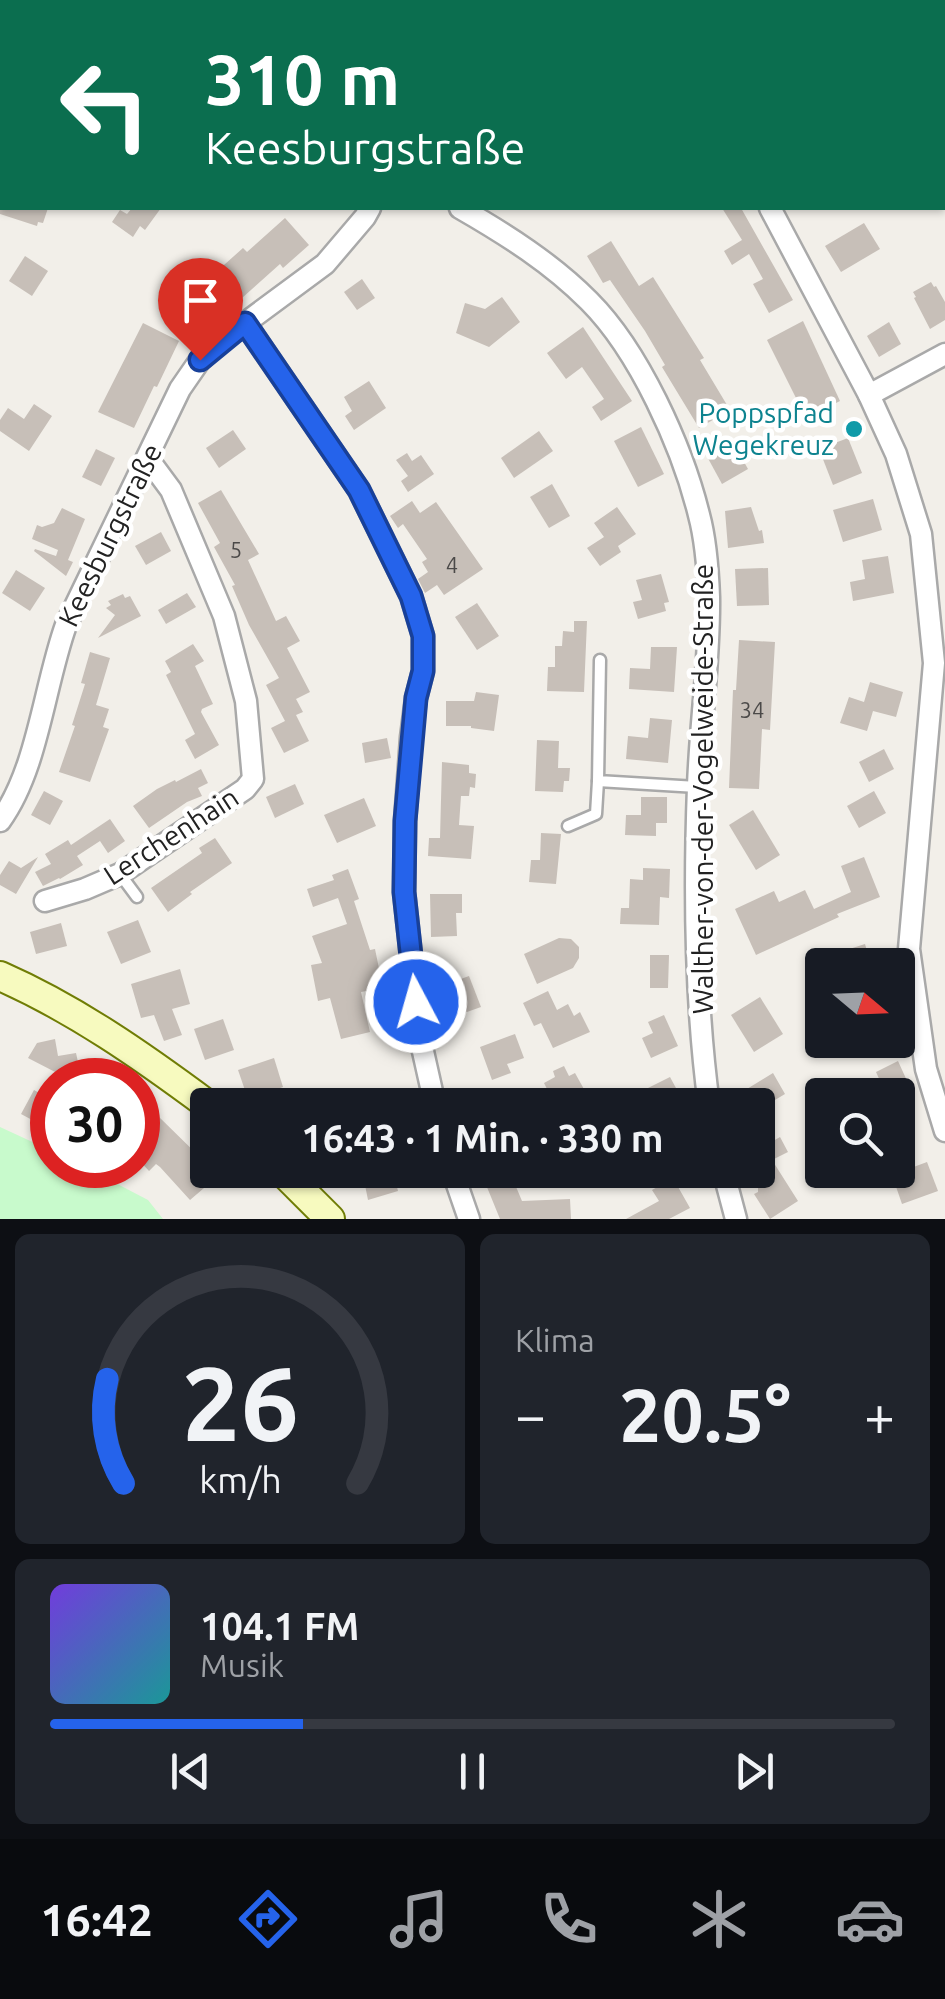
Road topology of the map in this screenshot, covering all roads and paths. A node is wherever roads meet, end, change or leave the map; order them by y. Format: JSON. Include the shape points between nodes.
{"nodes":[{"id":1,"x":369,"y":210,"type":"edge"},
{"id":2,"x":463,"y":210,"type":"edge"},
{"id":3,"x":771,"y":210,"type":"edge"},
{"id":4,"x":245,"y":323,"type":"junction"},
{"id":5,"x":945,"y":354,"type":"edge"},
{"id":6,"x":870,"y":395,"type":"junction"},
{"id":7,"x":146,"y":462,"type":"junction"},
{"id":8,"x":600,"y":660,"type":"dead end"},
{"id":9,"x":598,"y":781,"type":"junction"},
{"id":10,"x":698,"y":788,"type":"junction"},
{"id":11,"x":0,"y":821,"type":"edge"},
{"id":12,"x":568,"y":826,"type":"dead end"},
{"id":13,"x":120,"y":874,"type":"junction"},
{"id":14,"x":137,"y":898,"type":"dead end"},
{"id":15,"x":46,"y":901,"type":"dead end"},
{"id":16,"x":0,"y":976,"type":"edge"},
{"id":17,"x":431,"y":1088,"type":"edge"},
{"id":18,"x":707,"y":1088,"type":"edge"},
{"id":19,"x":190,"y":1092,"type":"edge"},
{"id":20,"x":945,"y":1131,"type":"edge"},
{"id":21,"x":299,"y":1188,"type":"edge"},
{"id":22,"x":458,"y":1188,"type":"edge"},
{"id":23,"x":727,"y":1188,"type":"edge"},
{"id":24,"x":330,"y":1219,"type":"edge"},
{"id":25,"x":469,"y":1219,"type":"edge"},
{"id":26,"x":736,"y":1219,"type":"edge"}],
"edges":[{"from":1,"to":4,"type":"street","name":"Keesburgstraße","via":[[325,264]]},
{"from":2,"to":10,"type":"street","name":"Walther-von-der-Vogelweide-Straße","via":[[546,262],[591,304],[634,358],[687,475],[704,536],[709,599]]},
{"from":3,"to":6,"type":"street"},
{"from":4,"to":7,"type":"street","name":"Keesburgstraße","via":[[200,360],[180,388]]},
{"from":4,"to":17,"type":"street","via":[[359,490],[411,596],[423,636],[404,892]]},
{"from":5,"to":6,"type":"street"},
{"from":6,"to":20,"type":"street","via":[[921,534],[929,596],[934,663],[908,949],[926,1068]]},
{"from":7,"to":11,"type":"street","name":"Keesburgstraße","via":[[66,624],[26,769]]},
{"from":7,"to":13,"type":"street","name":"Lerchenhain","via":[[171,490],[224,616],[246,701],[253,779]]},
{"from":8,"to":9,"type":"lane"},
{"from":9,"to":10,"type":"lane"},
{"from":9,"to":12,"type":"lane","via":[[596,814]]},
{"from":10,"to":18,"type":"street","name":"Walther-von-der-Vogelweide-Straße"},
{"from":13,"to":14,"type":"lane"},
{"from":13,"to":15,"type":"street","name":"Lerchenhain"},
{"from":16,"to":19,"type":"street","via":[[80,1017]]},
{"from":21,"to":24,"type":"street"},
{"from":22,"to":25,"type":"street"},
{"from":23,"to":26,"type":"street"}]}
